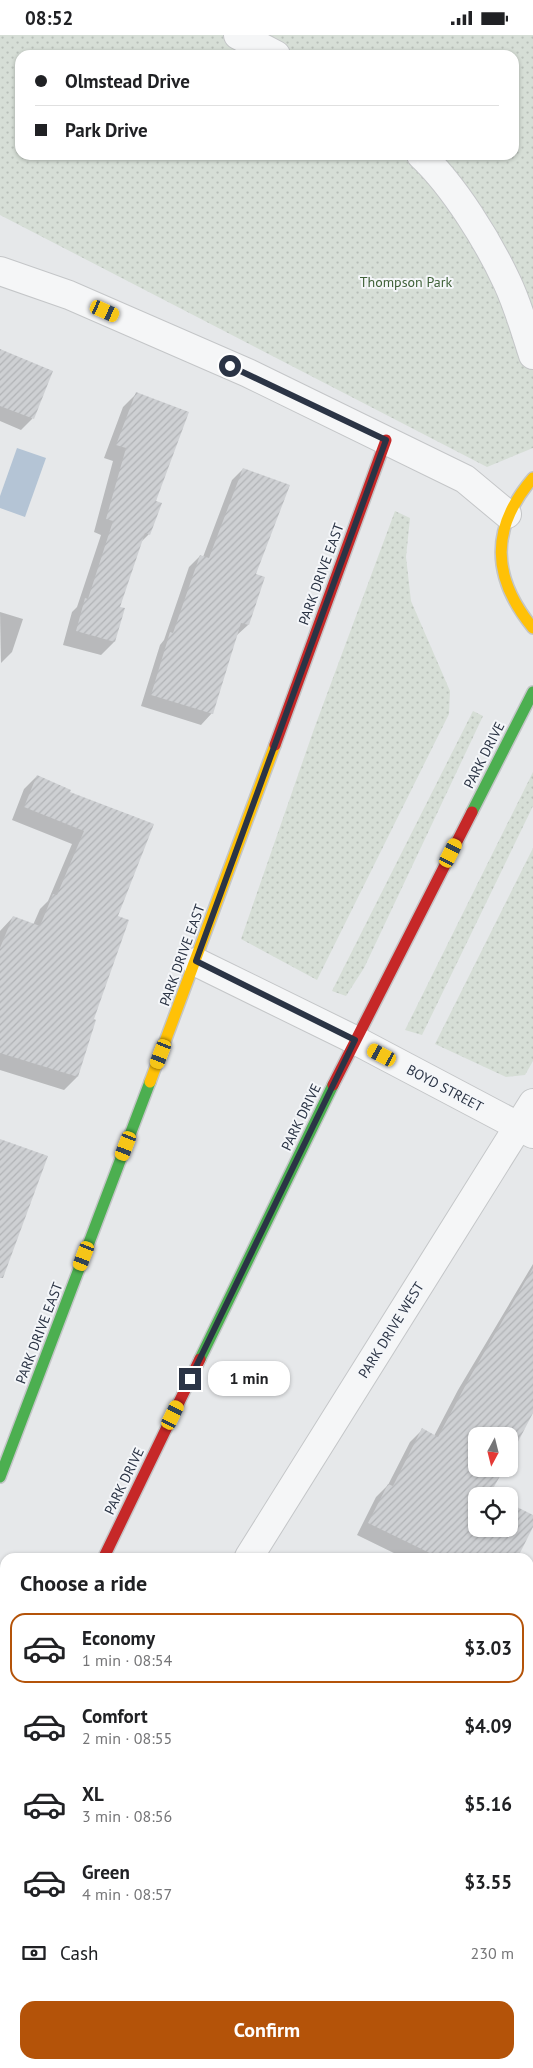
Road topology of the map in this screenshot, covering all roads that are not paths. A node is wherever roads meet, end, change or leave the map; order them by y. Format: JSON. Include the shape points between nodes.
{"nodes":[{"id":1,"x":238,"y":35,"type":"edge"},
{"id":2,"x":266,"y":50,"type":"edge"},
{"id":3,"x":426,"y":160,"type":"edge"},
{"id":4,"x":0,"y":271,"type":"edge"},
{"id":5,"x":533,"y":355,"type":"edge"},
{"id":6,"x":386,"y":440,"type":"junction"},
{"id":7,"x":533,"y":478,"type":"edge"},
{"id":8,"x":507,"y":514,"type":"junction"},
{"id":9,"x":533,"y":628,"type":"edge"},
{"id":10,"x":533,"y":692,"type":"edge"},
{"id":11,"x":196,"y":961,"type":"junction"},
{"id":12,"x":355,"y":1040,"type":"junction"},
{"id":13,"x":533,"y":1103,"type":"edge"},
{"id":14,"x":526,"y":1130,"type":"edge"},
{"id":15,"x":0,"y":1477,"type":"edge"},
{"id":16,"x":106,"y":1553,"type":"edge"},
{"id":17,"x":252,"y":1553,"type":"edge"}],
"edges":[{"from":1,"to":2,"type":"street"},
{"from":3,"to":5,"type":"street","via":[[438,171],[488,245],[508,284]]},
{"from":4,"to":6,"type":"street","via":[[69,295],[248,373]]},
{"from":6,"to":8,"type":"street","via":[[465,479]]},
{"from":6,"to":11,"type":"main road","name":"PARK DRIVE EAST"},
{"from":7,"to":8,"type":"main road"},
{"from":8,"to":9,"type":"main road","via":[[500,544],[502,574],[513,603]]},
{"from":10,"to":12,"type":"main road","name":"PARK DRIVE"},
{"from":11,"to":12,"type":"street","name":"BOYD STREET"},
{"from":11,"to":15,"type":"main road","name":"PARK DRIVE EAST"},
{"from":12,"to":14,"type":"street","name":"BOYD STREET"},
{"from":12,"to":16,"type":"main road","name":"PARK DRIVE"},
{"from":13,"to":14,"type":"street","name":"PARK DRIVE WEST"},
{"from":14,"to":17,"type":"street","name":"PARK DRIVE WEST"}]}
